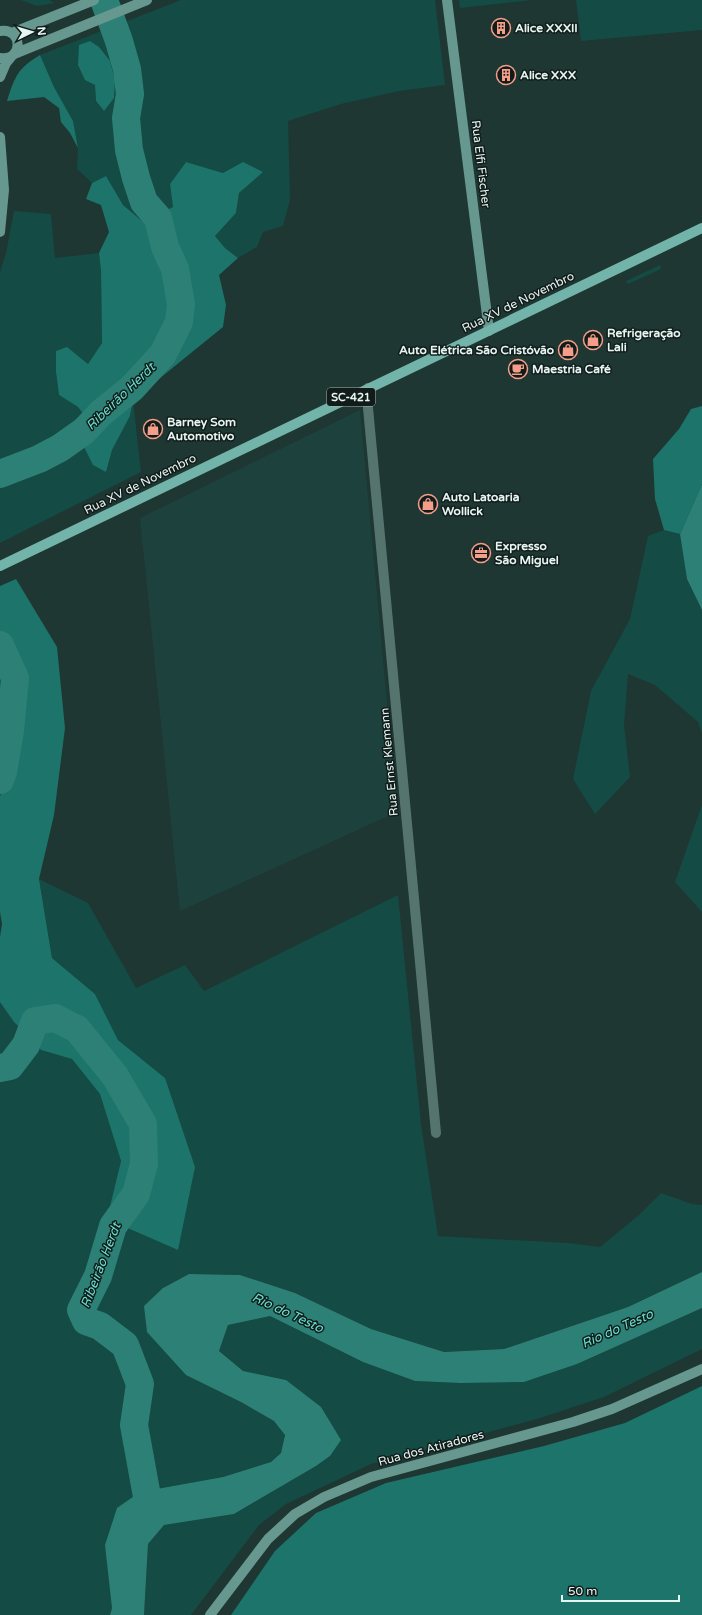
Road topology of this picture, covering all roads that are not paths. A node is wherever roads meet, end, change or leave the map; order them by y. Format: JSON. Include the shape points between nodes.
{"nodes":[{"id":1,"x":94,"y":0,"type":"edge"},
{"id":2,"x":147,"y":0,"type":"edge"},
{"id":3,"x":447,"y":0,"type":"edge"},
{"id":4,"x":0,"y":24,"type":"edge"},
{"id":5,"x":7,"y":32,"type":"edge"},
{"id":6,"x":13,"y":55,"type":"junction"},
{"id":7,"x":0,"y":58,"type":"edge"},
{"id":8,"x":0,"y":77,"type":"edge"},
{"id":9,"x":0,"y":137,"type":"edge"},
{"id":10,"x":702,"y":228,"type":"edge"},
{"id":11,"x":0,"y":232,"type":"edge"},
{"id":12,"x":489,"y":330,"type":"junction"},
{"id":13,"x":368,"y":388,"type":"junction"},
{"id":14,"x":0,"y":566,"type":"edge"},
{"id":15,"x":436,"y":1133,"type":"dead end"},
{"id":16,"x":702,"y":1369,"type":"edge"},
{"id":17,"x":210,"y":1615,"type":"edge"}],
"edges":[{"from":1,"to":5,"type":"street"},
{"from":2,"to":6,"type":"street"},
{"from":3,"to":12,"type":"street","name":"Rua Elfi Fischer"},
{"from":4,"to":5,"type":"street"},
{"from":5,"to":6,"type":"street","via":[[18,40],[17,50]]},
{"from":6,"to":7,"type":"street"},
{"from":6,"to":8,"type":"street"},
{"from":9,"to":11,"type":"street","via":[[4,190]]},
{"from":10,"to":12,"type":"main road","name":"Rua XV de Novembro","number":"SC-421"},
{"from":12,"to":13,"type":"main road","name":"Rua XV de Novembro","number":"SC-421"},
{"from":13,"to":14,"type":"main road","name":"Rua XV de Novembro","number":"SC-421"},
{"from":13,"to":15,"type":"street","name":"Rua Ernst Klemann"},
{"from":16,"to":17,"type":"street","name":"Rua dos Atiradores","via":[[619,1406],[574,1422],[371,1477],[324,1497],[295,1514],[268,1539]]}]}
